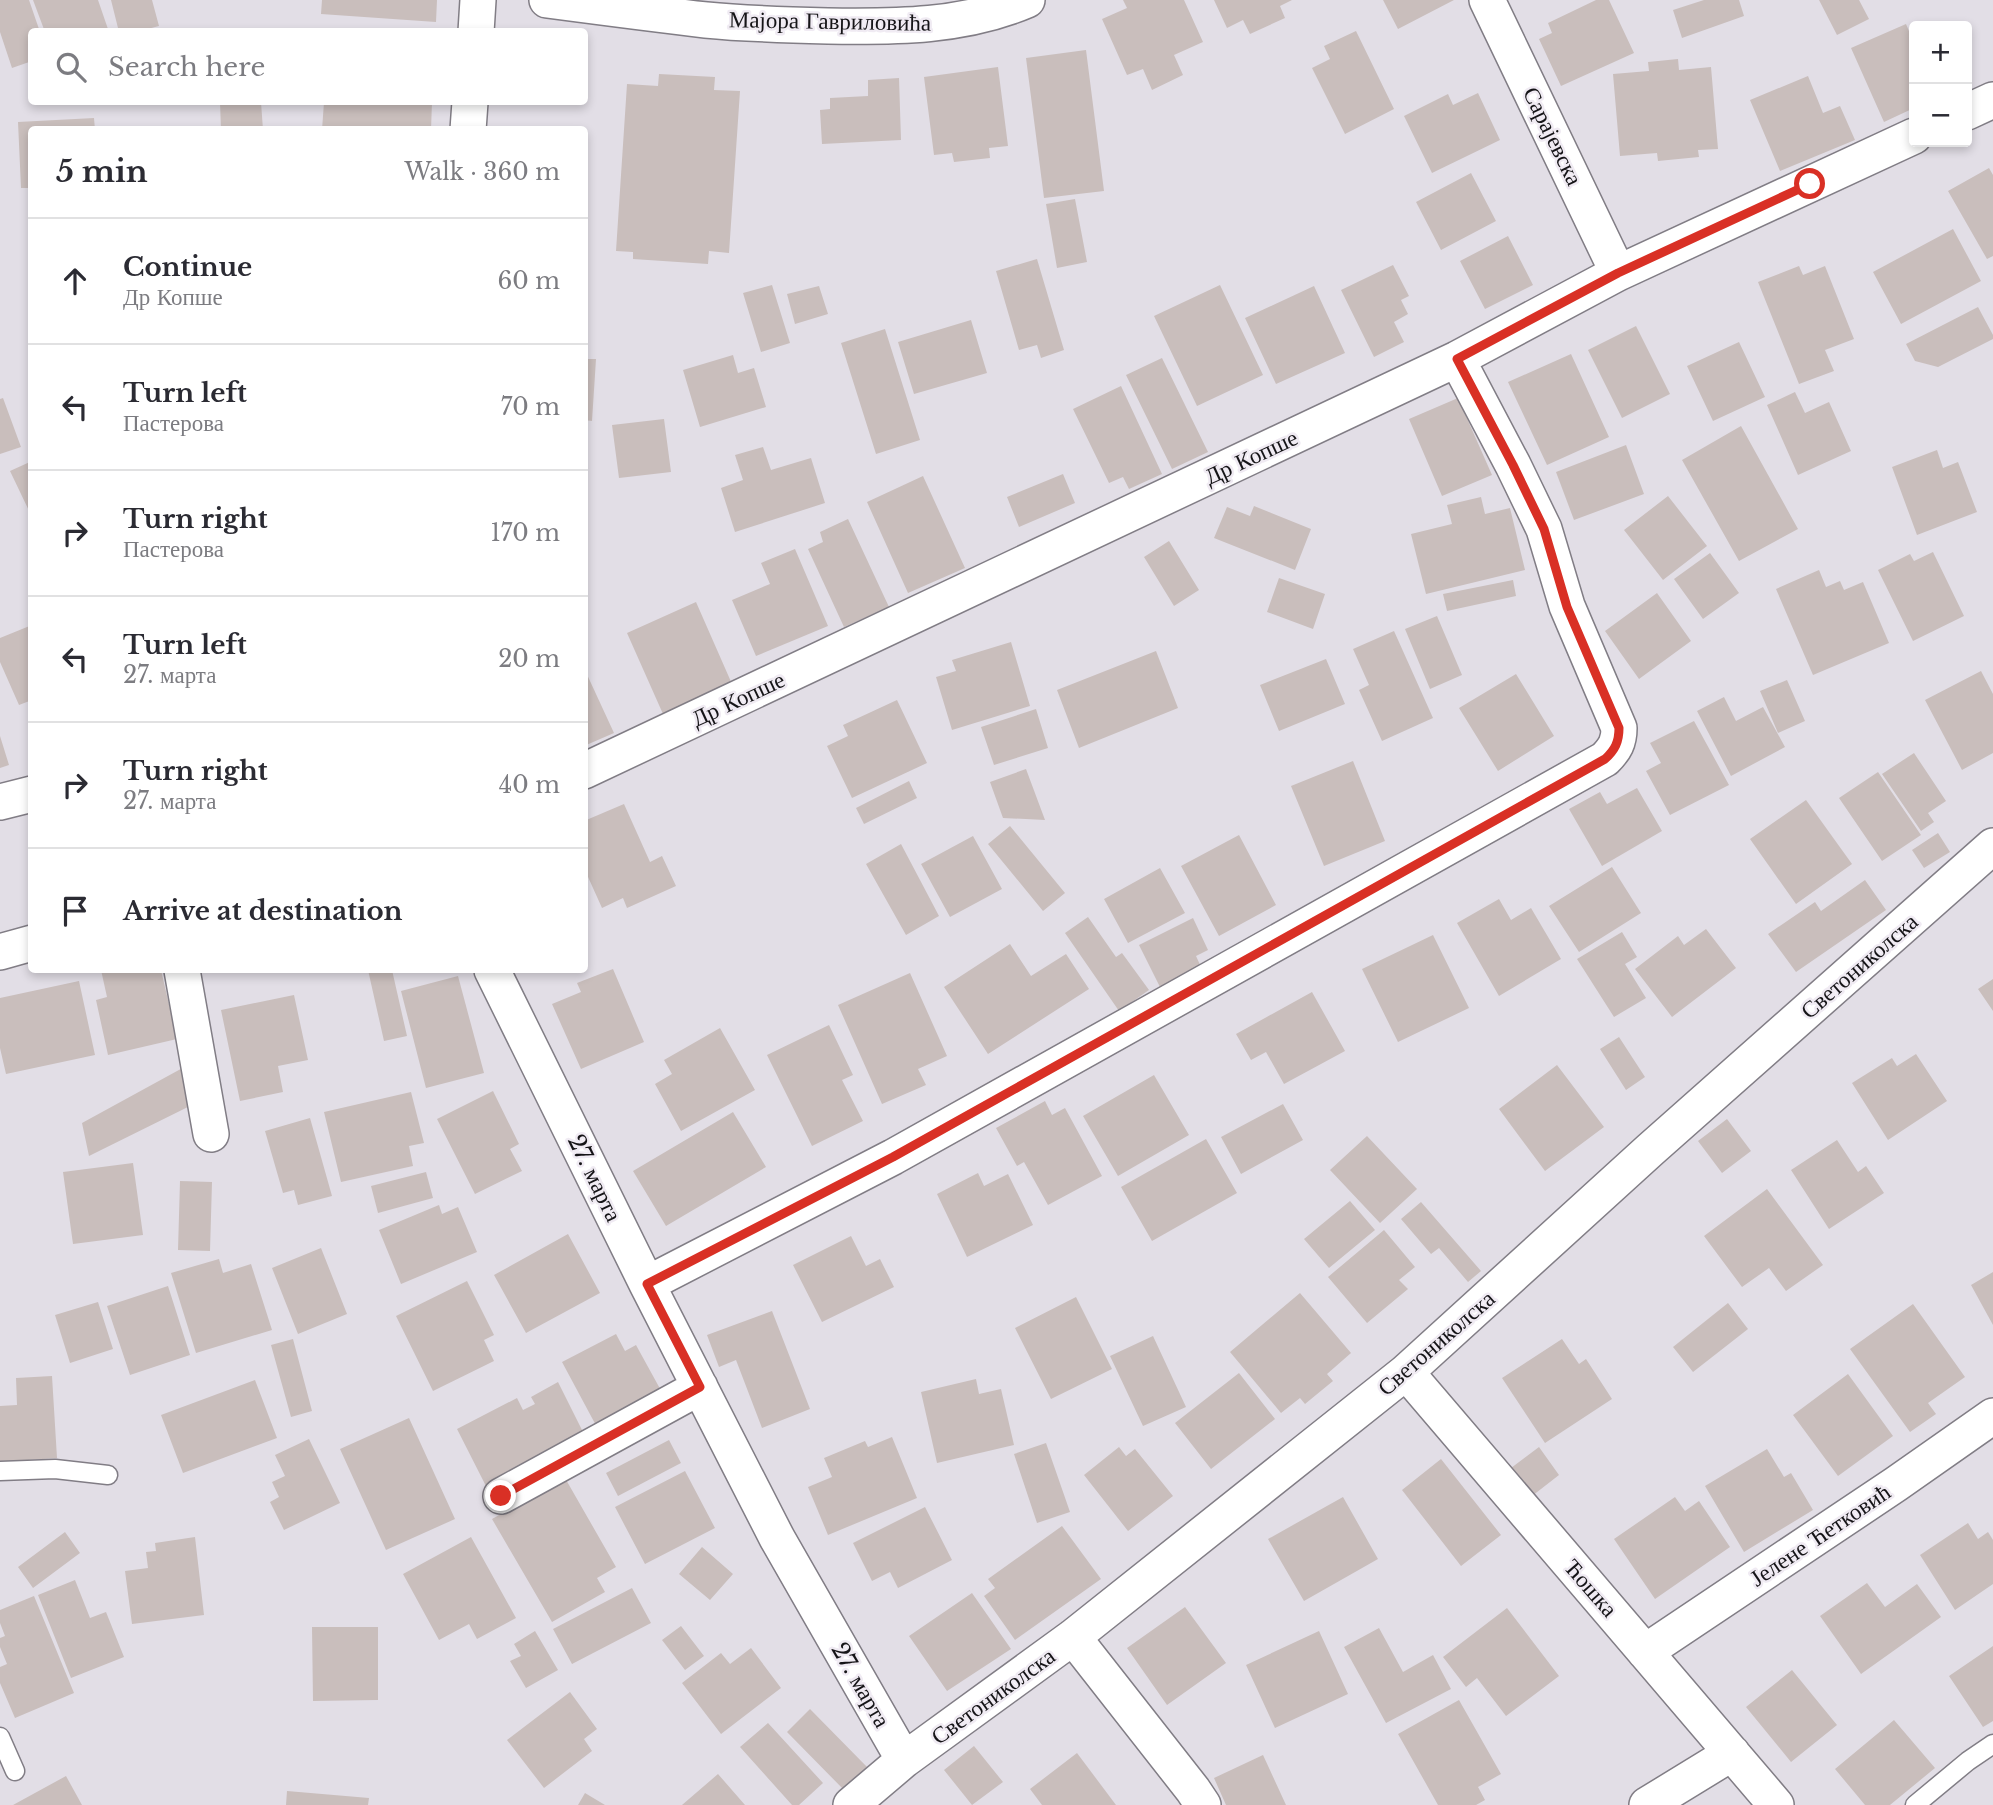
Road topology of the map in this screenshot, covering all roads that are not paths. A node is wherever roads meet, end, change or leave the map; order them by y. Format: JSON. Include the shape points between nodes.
{"nodes":[{"id":1,"x":478,"y":0,"type":"edge"},
{"id":2,"x":547,"y":0,"type":"edge"},
{"id":3,"x":1027,"y":0,"type":"edge"},
{"id":4,"x":1487,"y":0,"type":"edge"},
{"id":5,"x":476,"y":28,"type":"edge"},
{"id":6,"x":1993,"y":100,"type":"edge"},
{"id":7,"x":470,"y":105,"type":"edge"},
{"id":8,"x":1972,"y":110,"type":"edge"},
{"id":9,"x":468,"y":126,"type":"edge"},
{"id":10,"x":1909,"y":138,"type":"edge"},
{"id":11,"x":1618,"y":273,"type":"junction"},
{"id":12,"x":1457,"y":359,"type":"junction"},
{"id":13,"x":588,"y":769,"type":"edge"},
{"id":14,"x":28,"y":795,"type":"edge"},
{"id":15,"x":0,"y":802,"type":"edge"},
{"id":16,"x":1993,"y":846,"type":"edge"},
{"id":17,"x":28,"y":944,"type":"edge"},
{"id":18,"x":0,"y":952,"type":"edge"},
{"id":19,"x":183,"y":973,"type":"edge"},
{"id":20,"x":493,"y":973,"type":"edge"},
{"id":21,"x":211,"y":1134,"type":"dead end"},
{"id":22,"x":647,"y":1284,"type":"junction"},
{"id":23,"x":1406,"y":1372,"type":"junction"},
{"id":24,"x":700,"y":1387,"type":"junction"},
{"id":25,"x":1993,"y":1416,"type":"edge"},
{"id":26,"x":0,"y":1471,"type":"edge"},
{"id":27,"x":108,"y":1475,"type":"dead end"},
{"id":28,"x":501,"y":1496,"type":"dead end"},
{"id":29,"x":1073,"y":1637,"type":"junction"},
{"id":30,"x":1645,"y":1651,"type":"junction"},
{"id":31,"x":0,"y":1737,"type":"edge"},
{"id":32,"x":1993,"y":1744,"type":"edge"},
{"id":33,"x":1732,"y":1754,"type":"junction"},
{"id":34,"x":904,"y":1760,"type":"junction"},
{"id":35,"x":15,"y":1772,"type":"dead end"},
{"id":36,"x":851,"y":1805,"type":"edge"},
{"id":37,"x":1203,"y":1805,"type":"edge"},
{"id":38,"x":1647,"y":1805,"type":"edge"},
{"id":39,"x":1776,"y":1805,"type":"edge"},
{"id":40,"x":1915,"y":1805,"type":"edge"}],
"edges":[{"from":1,"to":5,"type":"street"},
{"from":2,"to":3,"type":"street","name":"Мајора Гавриловића","via":[[706,20],[910,26],[957,21]]},
{"from":4,"to":11,"type":"street","name":"Сарајевска"},
{"from":6,"to":8,"type":"street"},
{"from":7,"to":9,"type":"street"},
{"from":10,"to":11,"type":"street","name":"Др Копше"},
{"from":11,"to":12,"type":"street","name":"Др Копше"},
{"from":12,"to":13,"type":"street","name":"Др Копше"},
{"from":12,"to":22,"type":"street","via":[[1544,529],[1567,607],[1619,728],[1612,752],[893,1157]]},
{"from":14,"to":15,"type":"street"},
{"from":16,"to":23,"type":"street","name":"Светониколска"},
{"from":17,"to":18,"type":"street"},
{"from":19,"to":21,"type":"street"},
{"from":20,"to":22,"type":"street","name":"27. марта"},
{"from":22,"to":24,"type":"street","name":"27. марта"},
{"from":23,"to":29,"type":"street","name":"Светониколска"},
{"from":23,"to":30,"type":"street","name":"Ћошка"},
{"from":24,"to":28,"type":"street"},
{"from":24,"to":34,"type":"street","name":"27. марта","via":[[777,1538]]},
{"from":25,"to":30,"type":"street","name":"Јелене Ћетковић"},
{"from":26,"to":27,"type":"lane","via":[[55,1469]]},
{"from":29,"to":34,"type":"street","name":"Светониколска"},
{"from":29,"to":37,"type":"street"},
{"from":30,"to":33,"type":"street","name":"Ћошка"},
{"from":31,"to":35,"type":"lane"},
{"from":32,"to":40,"type":"lane"},
{"from":33,"to":38,"type":"street"},
{"from":33,"to":39,"type":"street","name":"Ћошка"},
{"from":34,"to":36,"type":"street","name":"Светониколска"}]}
